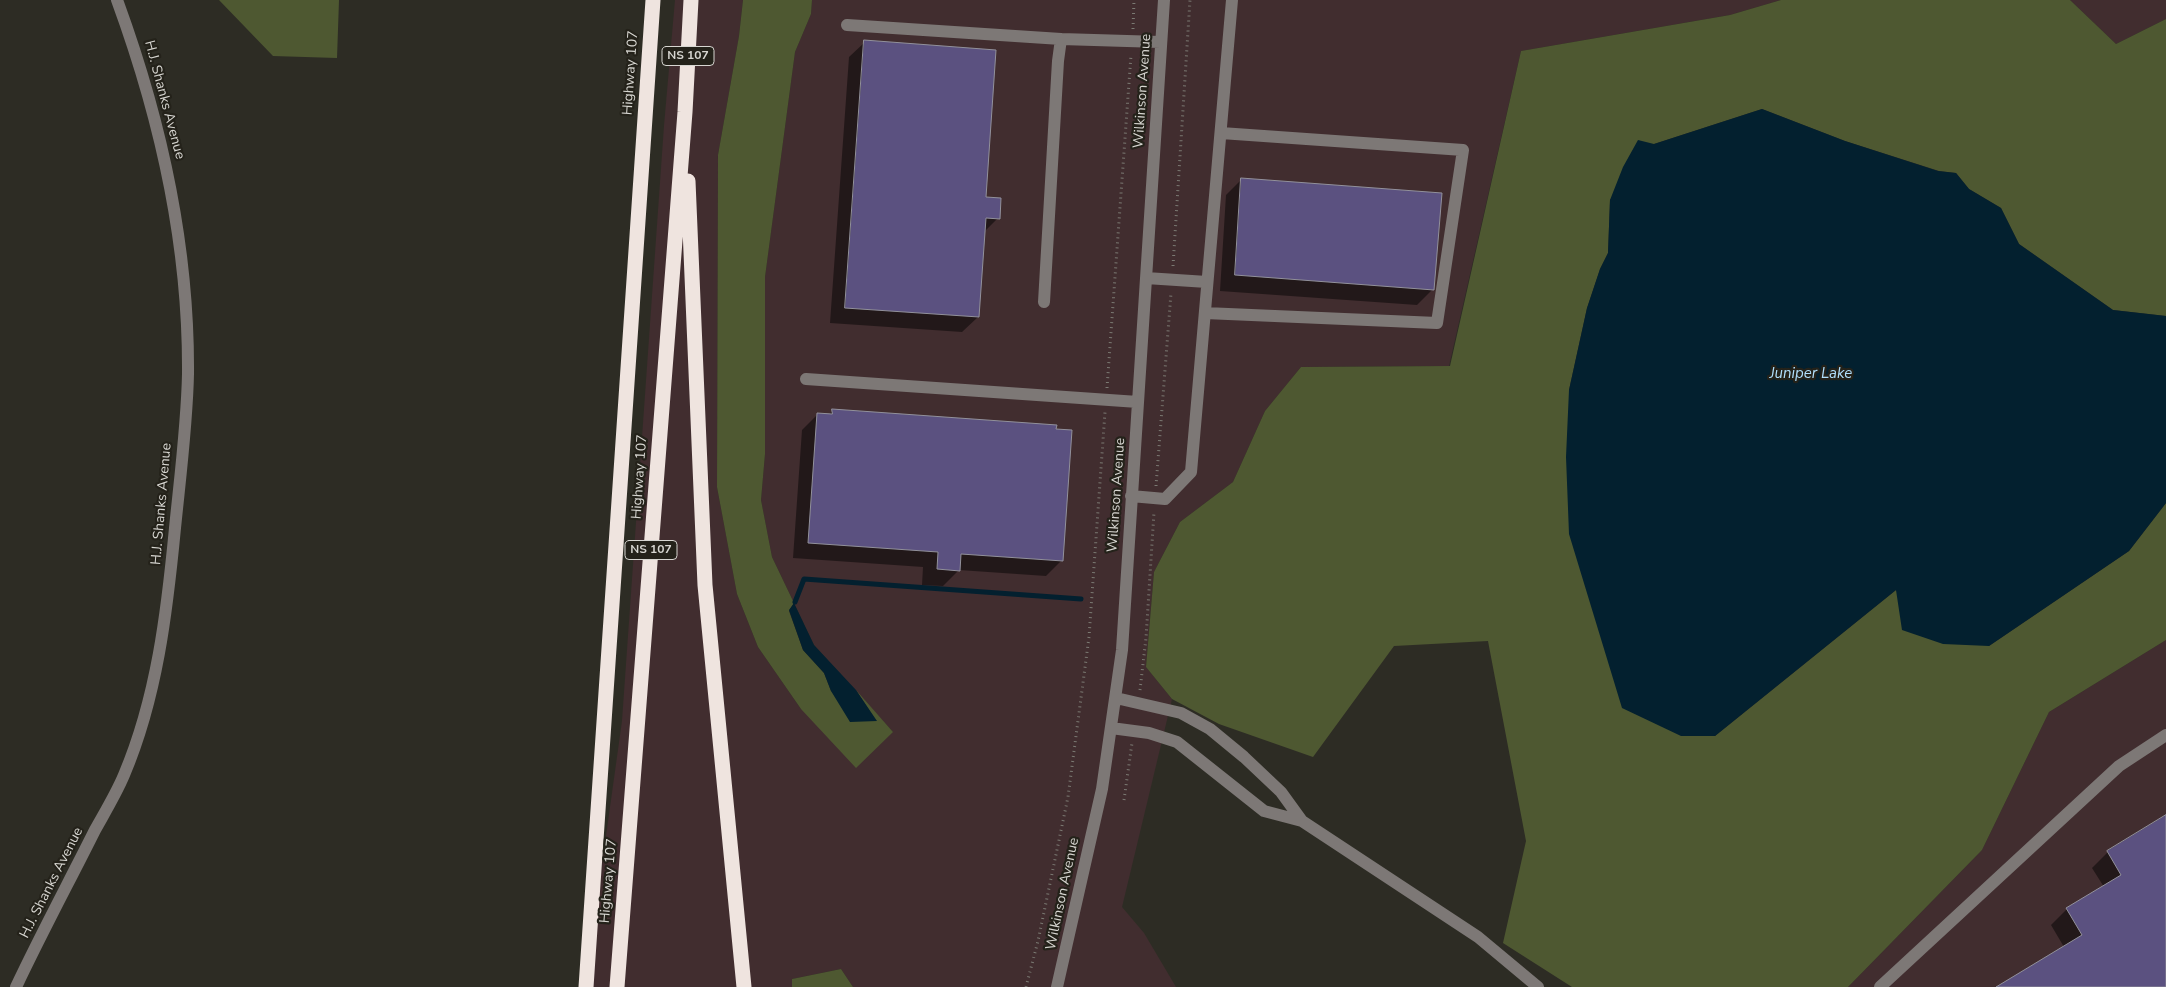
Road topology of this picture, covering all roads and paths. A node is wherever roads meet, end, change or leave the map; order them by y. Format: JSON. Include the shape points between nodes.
{"nodes":[{"id":1,"x":117,"y":0,"type":"edge"},
{"id":2,"x":653,"y":0,"type":"edge"},
{"id":3,"x":691,"y":0,"type":"edge"},
{"id":4,"x":1134,"y":0,"type":"edge"},
{"id":5,"x":1164,"y":0,"type":"edge"},
{"id":6,"x":1190,"y":0,"type":"edge"},
{"id":7,"x":1232,"y":0,"type":"edge"},
{"id":8,"x":847,"y":25,"type":"dead end"},
{"id":9,"x":1061,"y":39,"type":"junction"},
{"id":10,"x":1132,"y":40,"type":"junction"},
{"id":11,"x":1160,"y":42,"type":"junction"},
{"id":12,"x":685,"y":112,"type":"junction"},
{"id":13,"x":1221,"y":133,"type":"junction"},
{"id":14,"x":1146,"y":278,"type":"junction"},
{"id":15,"x":1172,"y":280,"type":"junction"},
{"id":16,"x":1208,"y":282,"type":"junction"},
{"id":17,"x":1044,"y":302,"type":"dead end"},
{"id":18,"x":1205,"y":313,"type":"junction"},
{"id":19,"x":806,"y":379,"type":"dead end"},
{"id":20,"x":1106,"y":400,"type":"junction"},
{"id":21,"x":1138,"y":402,"type":"junction"},
{"id":22,"x":1131,"y":496,"type":"junction"},
{"id":23,"x":1155,"y":498,"type":"junction"},
{"id":24,"x":1139,"y":695,"type":"dead end"},
{"id":25,"x":1116,"y":698,"type":"junction"},
{"id":26,"x":1111,"y":728,"type":"junction"},
{"id":27,"x":1133,"y":730,"type":"junction"},
{"id":28,"x":2166,"y":735,"type":"edge"},
{"id":29,"x":1124,"y":800,"type":"dead end"},
{"id":30,"x":1302,"y":821,"type":"junction"},
{"id":31,"x":16,"y":987,"type":"edge"},
{"id":32,"x":586,"y":987,"type":"edge"},
{"id":33,"x":617,"y":987,"type":"edge"},
{"id":34,"x":744,"y":987,"type":"edge"},
{"id":35,"x":1026,"y":987,"type":"edge"},
{"id":36,"x":1058,"y":987,"type":"edge"},
{"id":37,"x":1538,"y":987,"type":"edge"},
{"id":38,"x":1880,"y":987,"type":"edge"}],
"edges":[{"from":1,"to":31,"type":"street","name":"H.J. Shanks Avenue","via":[[138,58],[171,185],[186,315],[188,375],[168,604],[158,665],[124,775]]},
{"from":2,"to":32,"type":"highway","name":"Highway 107","number":"NS 107"},
{"from":3,"to":12,"type":"highway","name":"Highway 107","number":"NS 107"},
{"from":4,"to":10,"type":"path"},
{"from":5,"to":11,"type":"street","name":"Wilkinson Avenue"},
{"from":6,"to":15,"type":"path"},
{"from":7,"to":13,"type":"street"},
{"from":8,"to":9,"type":"street"},
{"from":9,"to":10,"type":"street"},
{"from":9,"to":17,"type":"street"},
{"from":10,"to":11,"type":"street"},
{"from":10,"to":20,"type":"path"},
{"from":11,"to":14,"type":"street","name":"Wilkinson Avenue"},
{"from":12,"to":33,"type":"highway","name":"Highway 107","number":"NS 107"},
{"from":12,"to":34,"type":"highway","via":[[705,585]]},
{"from":13,"to":16,"type":"street"},
{"from":13,"to":18,"type":"street","via":[[1463,150],[1437,323]]},
{"from":14,"to":15,"type":"street"},
{"from":14,"to":21,"type":"street","name":"Wilkinson Avenue"},
{"from":15,"to":16,"type":"street"},
{"from":15,"to":23,"type":"path"},
{"from":16,"to":18,"type":"street"},
{"from":18,"to":23,"type":"street","via":[[1191,472],[1165,499]]},
{"from":19,"to":20,"type":"street"},
{"from":20,"to":21,"type":"street"},
{"from":20,"to":35,"type":"path","via":[[1087,647],[1068,797]]},
{"from":21,"to":22,"type":"street","name":"Wilkinson Avenue"},
{"from":22,"to":23,"type":"street"},
{"from":22,"to":25,"type":"street","name":"Wilkinson Avenue"},
{"from":23,"to":24,"type":"path"},
{"from":25,"to":26,"type":"street","name":"Wilkinson Avenue"},
{"from":25,"to":30,"type":"street","via":[[1181,713],[1210,729],[1281,792]]},
{"from":26,"to":27,"type":"street"},
{"from":26,"to":36,"type":"street","name":"Wilkinson Avenue","via":[[1102,789]]},
{"from":27,"to":29,"type":"path"},
{"from":27,"to":30,"type":"street","via":[[1177,742],[1264,811]]},
{"from":28,"to":38,"type":"street","via":[[2119,766]]},
{"from":30,"to":37,"type":"street","via":[[1478,937]]}]}
